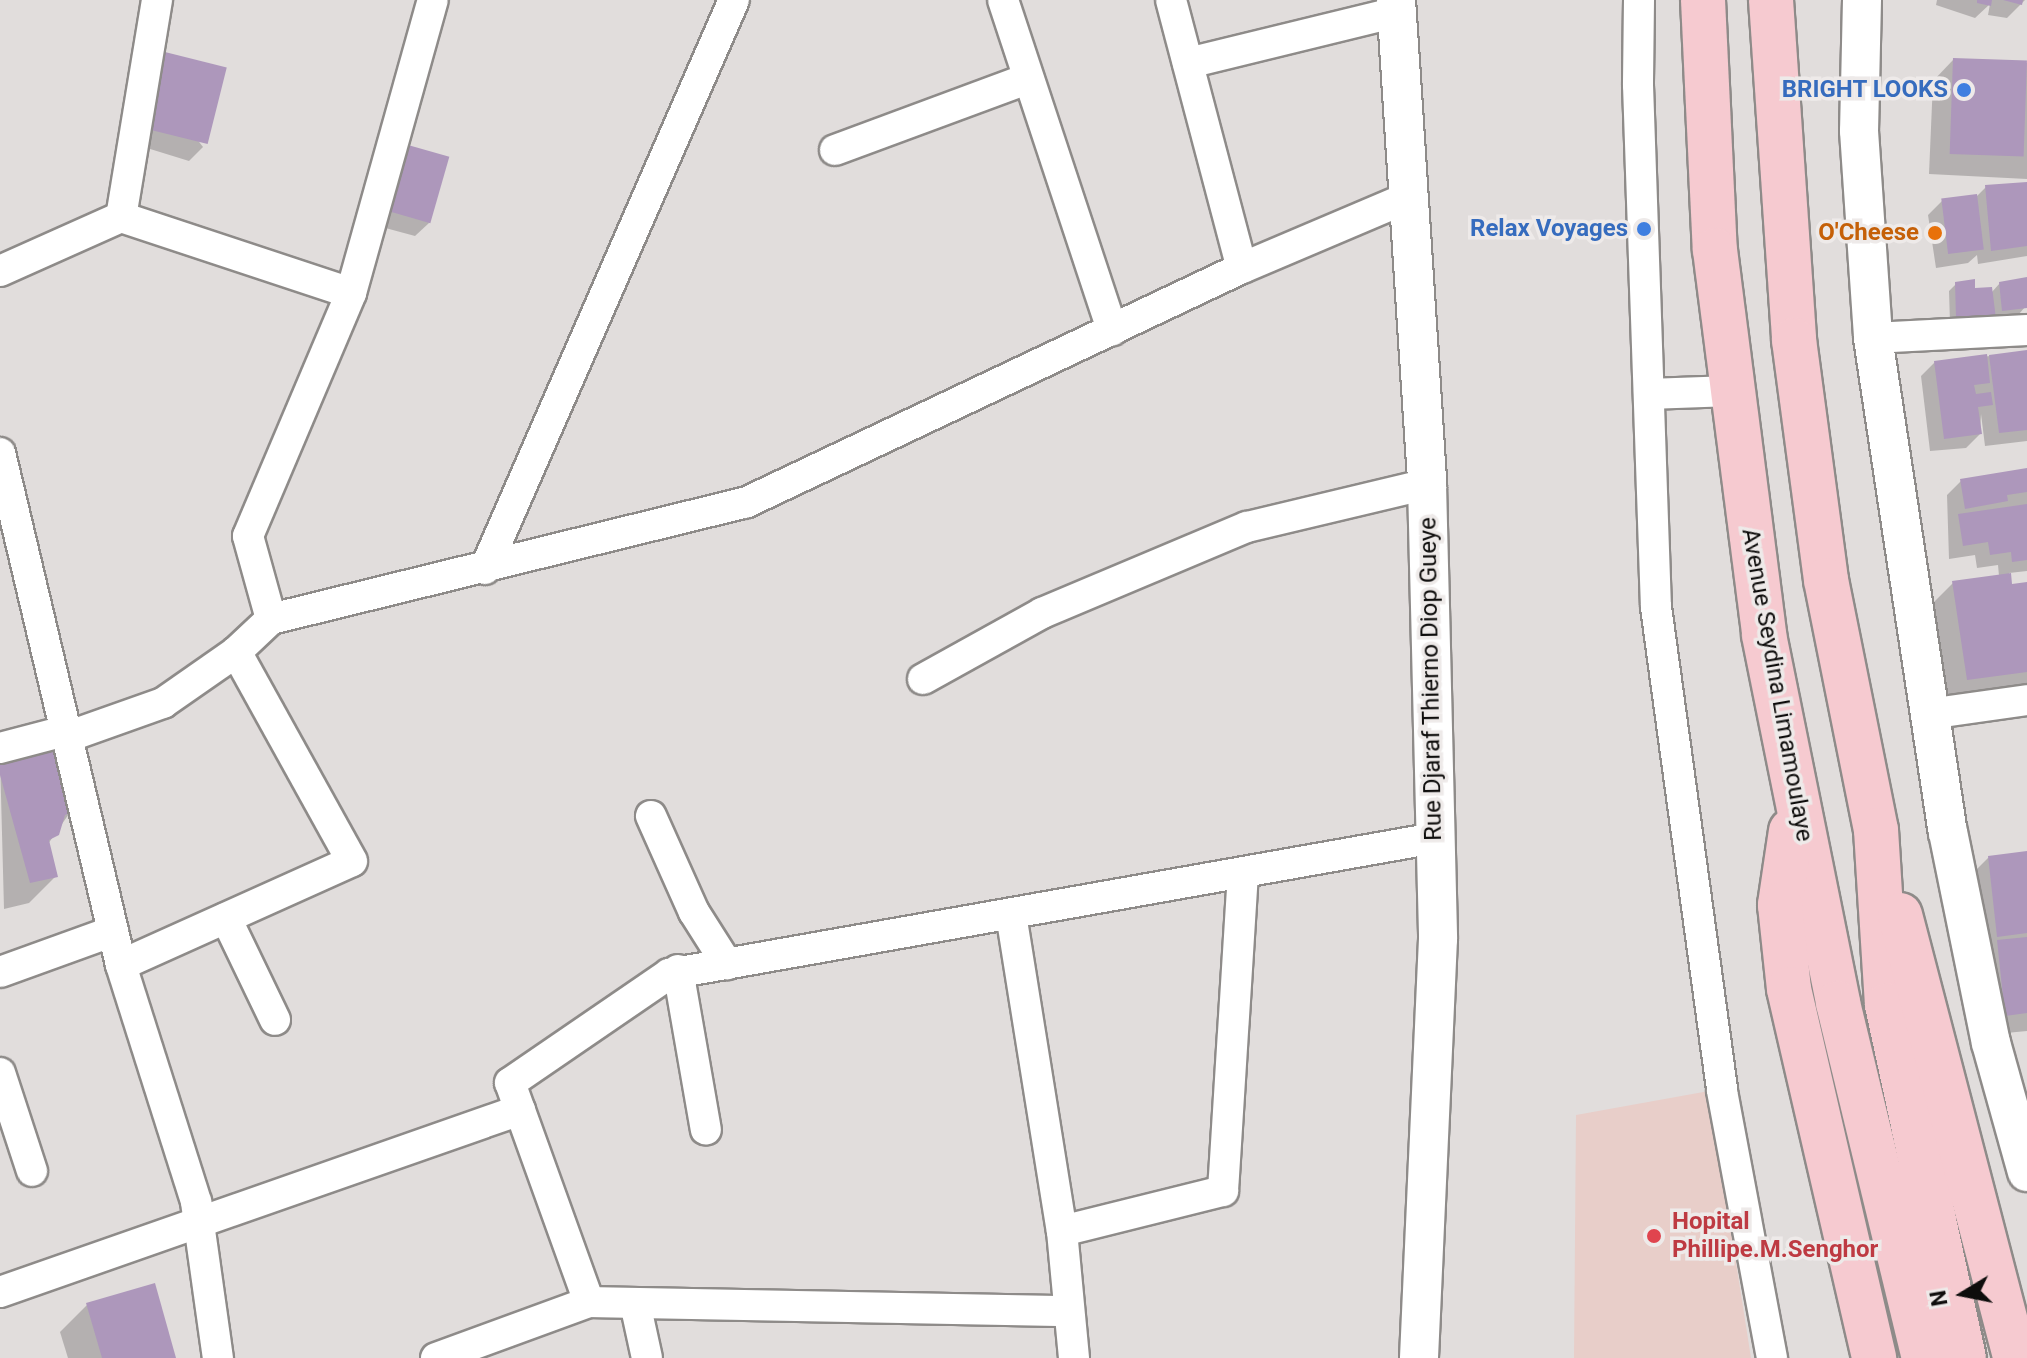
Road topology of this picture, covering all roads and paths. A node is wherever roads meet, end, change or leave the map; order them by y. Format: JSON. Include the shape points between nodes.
{"nodes":[{"id":1,"x":157,"y":0,"type":"edge"},
{"id":2,"x":433,"y":0,"type":"edge"},
{"id":3,"x":734,"y":0,"type":"edge"},
{"id":4,"x":1003,"y":0,"type":"edge"},
{"id":5,"x":1171,"y":0,"type":"edge"},
{"id":6,"x":1639,"y":0,"type":"edge"},
{"id":7,"x":1703,"y":0,"type":"edge"},
{"id":8,"x":1771,"y":0,"type":"edge"},
{"id":9,"x":1862,"y":0,"type":"edge"},
{"id":10,"x":1396,"y":6,"type":"edge"},
{"id":11,"x":1188,"y":63,"type":"junction"},
{"id":12,"x":1027,"y":79,"type":"junction"},
{"id":13,"x":835,"y":150,"type":"dead end"},
{"id":14,"x":1409,"y":197,"type":"junction"},
{"id":15,"x":121,"y":217,"type":"junction"},
{"id":16,"x":1242,"y":268,"type":"junction"},
{"id":17,"x":0,"y":271,"type":"edge"},
{"id":18,"x":351,"y":293,"type":"junction"},
{"id":19,"x":1112,"y":330,"type":"junction"},
{"id":20,"x":2027,"y":330,"type":"edge"},
{"id":21,"x":1873,"y":338,"type":"junction"},
{"id":22,"x":1731,"y":391,"type":"junction"},
{"id":23,"x":1649,"y":394,"type":"junction"},
{"id":24,"x":0,"y":453,"type":"edge"},
{"id":25,"x":1427,"y":484,"type":"junction"},
{"id":26,"x":485,"y":569,"type":"junction"},
{"id":27,"x":271,"y":619,"type":"junction"},
{"id":28,"x":236,"y":652,"type":"junction"},
{"id":29,"x":923,"y":679,"type":"dead end"},
{"id":30,"x":2027,"y":700,"type":"edge"},
{"id":31,"x":1928,"y":714,"type":"junction"},
{"id":32,"x":66,"y":734,"type":"junction"},
{"id":33,"x":0,"y":748,"type":"edge"},
{"id":34,"x":1796,"y":801,"type":"junction"},
{"id":35,"x":651,"y":816,"type":"dead end"},
{"id":36,"x":1876,"y":830,"type":"junction"},
{"id":37,"x":1435,"y":838,"type":"junction"},
{"id":38,"x":1243,"y":873,"type":"junction"},
{"id":39,"x":1011,"y":914,"type":"junction"},
{"id":40,"x":226,"y":918,"type":"junction"},
{"id":41,"x":113,"y":931,"type":"junction"},
{"id":42,"x":727,"y":964,"type":"junction"},
{"id":43,"x":121,"y":965,"type":"junction"},
{"id":44,"x":678,"y":970,"type":"junction"},
{"id":45,"x":0,"y":972,"type":"edge"},
{"id":46,"x":275,"y":1020,"type":"dead end"},
{"id":47,"x":0,"y":1073,"type":"edge"},
{"id":48,"x":520,"y":1110,"type":"junction"},
{"id":49,"x":706,"y":1130,"type":"dead end"},
{"id":50,"x":32,"y":1171,"type":"dead end"},
{"id":51,"x":2027,"y":1172,"type":"edge"},
{"id":52,"x":199,"y":1224,"type":"junction"},
{"id":53,"x":1062,"y":1231,"type":"junction"},
{"id":54,"x":0,"y":1292,"type":"edge"},
{"id":55,"x":589,"y":1302,"type":"junction"},
{"id":56,"x":635,"y":1303,"type":"junction"},
{"id":57,"x":1069,"y":1311,"type":"junction"},
{"id":58,"x":218,"y":1358,"type":"edge"},
{"id":59,"x":436,"y":1358,"type":"edge"},
{"id":60,"x":647,"y":1358,"type":"edge"},
{"id":61,"x":1074,"y":1358,"type":"edge"},
{"id":62,"x":1419,"y":1358,"type":"edge"},
{"id":63,"x":1772,"y":1358,"type":"edge"},
{"id":64,"x":1874,"y":1358,"type":"edge"},
{"id":65,"x":1924,"y":1358,"type":"edge"},
{"id":66,"x":1964,"y":1358,"type":"edge"},
{"id":67,"x":2015,"y":1358,"type":"edge"}],
"edges":[{"from":1,"to":15,"type":"street"},
{"from":2,"to":18,"type":"street"},
{"from":3,"to":26,"type":"street"},
{"from":4,"to":12,"type":"street"},
{"from":5,"to":11,"type":"street"},
{"from":6,"to":23,"type":"street"},
{"from":7,"to":22,"type":"highway","name":"Avenue Seydina Limamoulaye","via":[[1715,250]]},
{"from":8,"to":36,"type":"highway","via":[[1794,340],[1826,580]]},
{"from":9,"to":21,"type":"street","via":[[1859,131]]},
{"from":10,"to":11,"type":"street"},
{"from":10,"to":14,"type":"street","name":"Rue Djaraf Thierno Diop Gueye"},
{"from":11,"to":16,"type":"street"},
{"from":12,"to":13,"type":"street"},
{"from":12,"to":19,"type":"street"},
{"from":14,"to":16,"type":"street"},
{"from":14,"to":25,"type":"street","name":"Rue Djaraf Thierno Diop Gueye"},
{"from":15,"to":17,"type":"street"},
{"from":15,"to":18,"type":"street"},
{"from":16,"to":19,"type":"street"},
{"from":18,"to":27,"type":"street","via":[[248,536],[248,551]]},
{"from":19,"to":26,"type":"street","via":[[745,503]]},
{"from":20,"to":21,"type":"street"},
{"from":21,"to":31,"type":"street"},
{"from":22,"to":23,"type":"street"},
{"from":22,"to":34,"type":"highway","name":"Avenue Seydina Limamoulaye","via":[[1764,635]]},
{"from":23,"to":63,"type":"street","via":[[1656,607],[1722,1091]]},
{"from":24,"to":32,"type":"street"},
{"from":25,"to":29,"type":"street","via":[[1247,527],[1042,613]]},
{"from":25,"to":37,"type":"street","name":"Rue Djaraf Thierno Diop Gueye"},
{"from":26,"to":27,"type":"street"},
{"from":27,"to":28,"type":"street"},
{"from":28,"to":32,"type":"street","via":[[163,703]]},
{"from":28,"to":40,"type":"street","via":[[352,861]]},
{"from":30,"to":31,"type":"street"},
{"from":31,"to":51,"type":"street","via":[[1991,1043]]},
{"from":32,"to":33,"type":"street"},
{"from":32,"to":41,"type":"street"},
{"from":34,"to":64,"type":"highway","via":[[1780,905],[1789,989]]},
{"from":34,"to":65,"type":"highway","name":"Avenue Seydina Limamoulaye","via":[[1841,1018]]},
{"from":35,"to":42,"type":"street","via":[[694,912]]},
{"from":36,"to":66,"type":"highway","via":[[1887,1005]]},
{"from":36,"to":67,"type":"highway"},
{"from":37,"to":38,"type":"street"},
{"from":37,"to":62,"type":"street","name":"Rue Djaraf Thierno Diop Gueye","via":[[1438,939]]},
{"from":38,"to":39,"type":"street"},
{"from":38,"to":53,"type":"street","via":[[1221,1194]]},
{"from":39,"to":42,"type":"street"},
{"from":39,"to":53,"type":"street"},
{"from":40,"to":43,"type":"street"},
{"from":40,"to":46,"type":"street"},
{"from":41,"to":43,"type":"street"},
{"from":41,"to":45,"type":"street"},
{"from":42,"to":44,"type":"street"},
{"from":43,"to":52,"type":"street"},
{"from":44,"to":48,"type":"street","via":[[512,1079],[509,1087]]},
{"from":44,"to":49,"type":"street"},
{"from":47,"to":50,"type":"street"},
{"from":48,"to":52,"type":"street"},
{"from":48,"to":55,"type":"street"},
{"from":52,"to":54,"type":"street"},
{"from":52,"to":58,"type":"street"},
{"from":53,"to":57,"type":"street"},
{"from":55,"to":56,"type":"street"},
{"from":55,"to":59,"type":"street"},
{"from":56,"to":57,"type":"street"},
{"from":56,"to":60,"type":"street"},
{"from":57,"to":61,"type":"street"}]}
